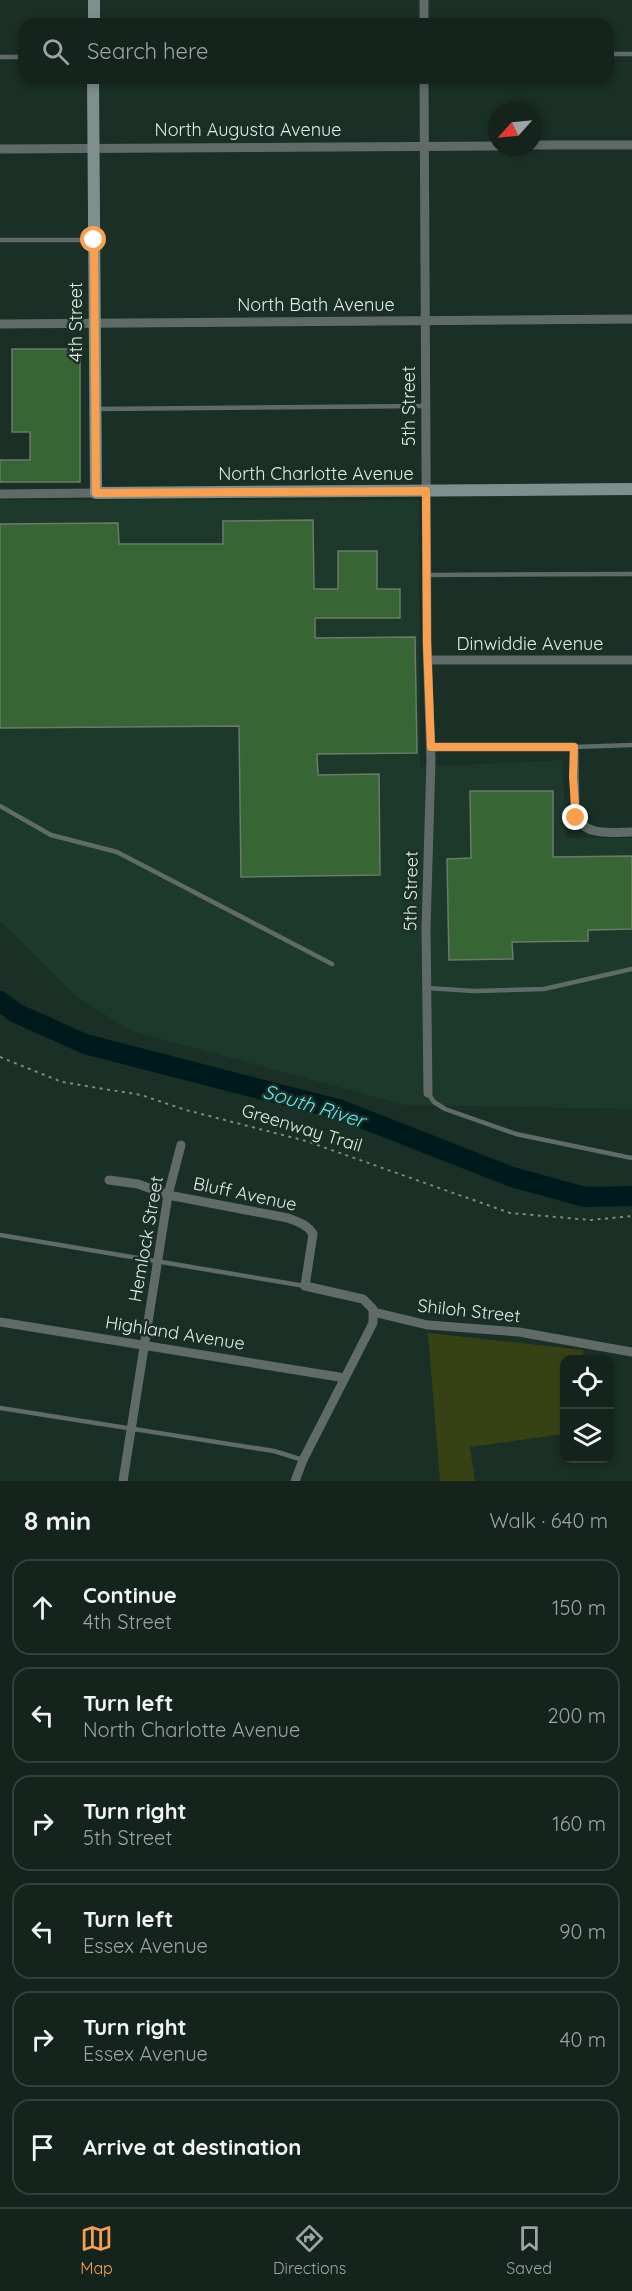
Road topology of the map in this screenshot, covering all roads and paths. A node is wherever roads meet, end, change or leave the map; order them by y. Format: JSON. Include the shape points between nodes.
{"nodes":[{"id":1,"x":94,"y":0,"type":"edge"},
{"id":2,"x":424,"y":0,"type":"edge"},
{"id":3,"x":94,"y":18,"type":"edge"},
{"id":4,"x":424,"y":18,"type":"edge"},
{"id":5,"x":614,"y":54,"type":"edge"},
{"id":6,"x":632,"y":54,"type":"edge"},
{"id":7,"x":0,"y":57,"type":"edge"},
{"id":8,"x":18,"y":57,"type":"edge"},
{"id":9,"x":93,"y":84,"type":"edge"},
{"id":10,"x":424,"y":84,"type":"edge"},
{"id":11,"x":632,"y":145,"type":"edge"},
{"id":12,"x":425,"y":146,"type":"junction"},
{"id":13,"x":488,"y":146,"type":"edge"},
{"id":14,"x":542,"y":146,"type":"edge"},
{"id":15,"x":93,"y":148,"type":"junction"},
{"id":16,"x":0,"y":149,"type":"edge"},
{"id":17,"x":0,"y":240,"type":"edge"},
{"id":18,"x":94,"y":240,"type":"junction"},
{"id":19,"x":632,"y":319,"type":"edge"},
{"id":20,"x":425,"y":321,"type":"junction"},
{"id":21,"x":0,"y":324,"type":"edge"},
{"id":22,"x":94,"y":324,"type":"junction"},
{"id":23,"x":426,"y":406,"type":"junction"},
{"id":24,"x":94,"y":409,"type":"junction"},
{"id":25,"x":632,"y":489,"type":"edge"},
{"id":26,"x":426,"y":491,"type":"junction"},
{"id":27,"x":96,"y":493,"type":"junction"},
{"id":28,"x":0,"y":494,"type":"edge"},
{"id":29,"x":632,"y":574,"type":"edge"},
{"id":30,"x":428,"y":575,"type":"junction"},
{"id":31,"x":428,"y":660,"type":"junction"},
{"id":32,"x":632,"y":660,"type":"edge"},
{"id":33,"x":632,"y":745,"type":"edge"},
{"id":34,"x":431,"y":747,"type":"junction"},
{"id":35,"x":574,"y":747,"type":"junction"},
{"id":36,"x":0,"y":806,"type":"edge"},
{"id":37,"x":632,"y":832,"type":"edge"},
{"id":38,"x":332,"y":964,"type":"dead end"},
{"id":39,"x":632,"y":969,"type":"edge"},
{"id":40,"x":427,"y":988,"type":"junction"},
{"id":41,"x":0,"y":1057,"type":"edge"},
{"id":42,"x":428,"y":1093,"type":"joint"},
{"id":43,"x":181,"y":1145,"type":"dead end"},
{"id":44,"x":632,"y":1158,"type":"edge"},
{"id":45,"x":109,"y":1180,"type":"dead end"},
{"id":46,"x":168,"y":1195,"type":"junction"},
{"id":47,"x":632,"y":1216,"type":"edge"},
{"id":48,"x":0,"y":1235,"type":"edge"},
{"id":49,"x":157,"y":1261,"type":"junction"},
{"id":50,"x":305,"y":1286,"type":"junction"},
{"id":51,"x":374,"y":1312,"type":"junction"},
{"id":52,"x":0,"y":1322,"type":"edge"},
{"id":53,"x":144,"y":1345,"type":"junction"},
{"id":54,"x":632,"y":1352,"type":"edge"},
{"id":55,"x":345,"y":1378,"type":"junction"},
{"id":56,"x":0,"y":1408,"type":"edge"},
{"id":57,"x":131,"y":1429,"type":"junction"},
{"id":58,"x":303,"y":1460,"type":"junction"},
{"id":59,"x":123,"y":1481,"type":"edge"},
{"id":60,"x":295,"y":1481,"type":"edge"}],
"edges":[{"from":1,"to":3,"type":"street"},
{"from":2,"to":4,"type":"street"},
{"from":5,"to":6,"type":"lane"},
{"from":7,"to":8,"type":"lane"},
{"from":9,"to":15,"type":"street","name":"4th Street"},
{"from":10,"to":12,"type":"street","name":"5th Street"},
{"from":11,"to":14,"type":"street"},
{"from":12,"to":13,"type":"street","name":"North Augusta Avenue"},
{"from":12,"to":15,"type":"street","name":"North Augusta Avenue"},
{"from":12,"to":20,"type":"street","name":"5th Street"},
{"from":15,"to":16,"type":"street","name":"North Augusta Avenue"},
{"from":15,"to":18,"type":"street","name":"4th Street"},
{"from":17,"to":18,"type":"lane"},
{"from":18,"to":22,"type":"street","name":"4th Street"},
{"from":19,"to":20,"type":"street","name":"North Bath Avenue"},
{"from":20,"to":22,"type":"street","name":"North Bath Avenue"},
{"from":20,"to":23,"type":"street","name":"5th Street"},
{"from":21,"to":22,"type":"street","name":"North Bath Avenue"},
{"from":22,"to":24,"type":"street","name":"4th Street"},
{"from":23,"to":24,"type":"lane"},
{"from":23,"to":26,"type":"street","name":"5th Street"},
{"from":24,"to":27,"type":"street","name":"4th Street"},
{"from":25,"to":26,"type":"street","name":"North Charlotte Avenue"},
{"from":26,"to":27,"type":"street","name":"North Charlotte Avenue"},
{"from":26,"to":30,"type":"street","name":"5th Street"},
{"from":27,"to":28,"type":"street","name":"North Charlotte Avenue"},
{"from":29,"to":30,"type":"lane"},
{"from":30,"to":31,"type":"street","name":"5th Street"},
{"from":31,"to":32,"type":"street","name":"Dinwiddie Avenue"},
{"from":31,"to":34,"type":"street","name":"5th Street"},
{"from":33,"to":35,"type":"lane"},
{"from":34,"to":35,"type":"street"},
{"from":34,"to":40,"type":"street","name":"5th Street"},
{"from":35,"to":37,"type":"street","via":[[578,820],[598,832]]},
{"from":36,"to":38,"type":"lane","via":[[51,835],[117,852]]},
{"from":39,"to":40,"type":"lane","via":[[544,989]]},
{"from":40,"to":42,"type":"street","name":"5th Street"},
{"from":41,"to":47,"type":"path","name":"Greenway Trail","via":[[62,1082],[141,1095],[306,1141],[510,1214],[591,1220]]},
{"from":42,"to":44,"type":"lane","via":[[445,1109],[507,1131]]},
{"from":43,"to":46,"type":"street","name":"Hemlock Street"},
{"from":45,"to":46,"type":"street","name":"Bluff Avenue","via":[[138,1184]]},
{"from":46,"to":49,"type":"street","name":"Hemlock Street"},
{"from":46,"to":50,"type":"street","name":"Bluff Avenue","via":[[288,1218],[307,1227],[313,1234]]},
{"from":48,"to":49,"type":"lane"},
{"from":49,"to":50,"type":"lane"},
{"from":49,"to":53,"type":"street","name":"Hemlock Street"},
{"from":50,"to":51,"type":"street","via":[[363,1299]]},
{"from":51,"to":54,"type":"street","name":"Shiloh Street","via":[[428,1324],[519,1332]]},
{"from":51,"to":55,"type":"street","via":[[373,1323]]},
{"from":52,"to":53,"type":"street","name":"Highland Avenue"},
{"from":53,"to":55,"type":"street","name":"Highland Avenue"},
{"from":53,"to":57,"type":"street","name":"Hemlock Street"},
{"from":55,"to":58,"type":"street"},
{"from":56,"to":57,"type":"lane"},
{"from":57,"to":58,"type":"lane","via":[[274,1451]]},
{"from":57,"to":59,"type":"street","name":"Hemlock Street"},
{"from":58,"to":60,"type":"street"}]}
